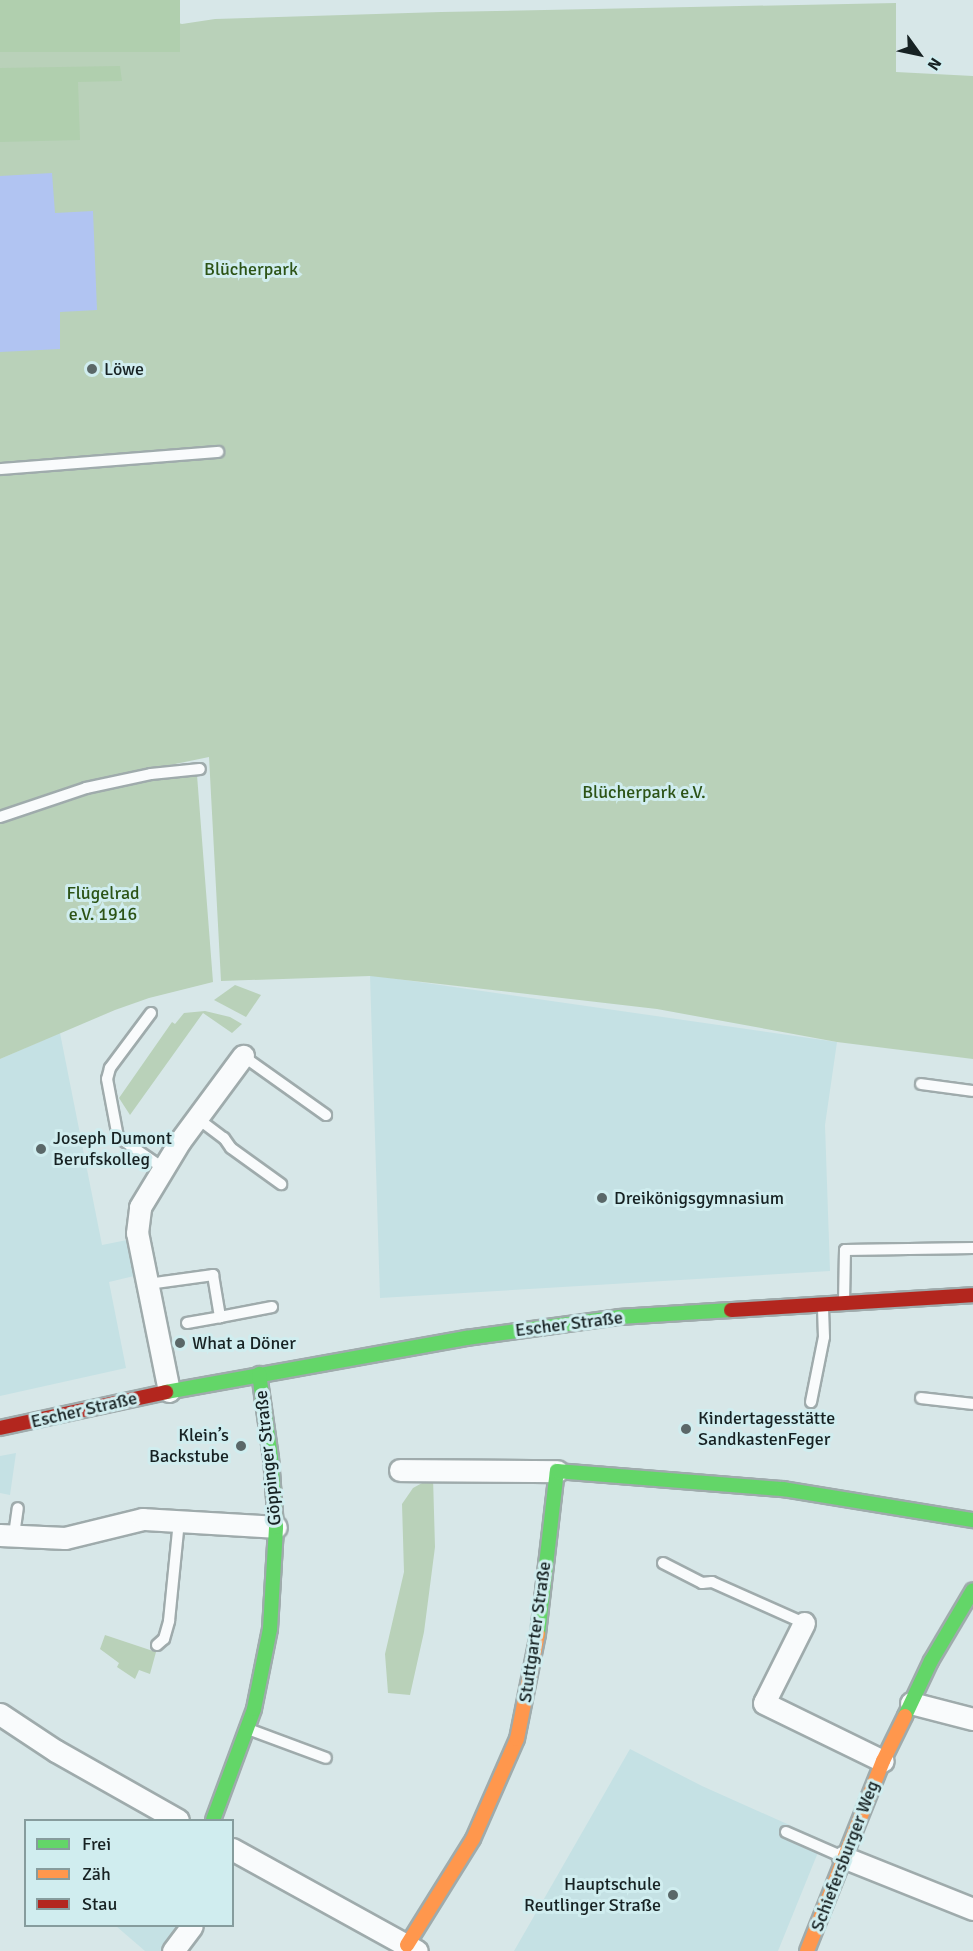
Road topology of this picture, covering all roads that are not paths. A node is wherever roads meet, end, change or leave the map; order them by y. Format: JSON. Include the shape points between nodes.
{"nodes":[{"id":1,"x":218,"y":452,"type":"dead end"},
{"id":2,"x":0,"y":469,"type":"edge"},
{"id":3,"x":200,"y":769,"type":"dead end"},
{"id":4,"x":0,"y":817,"type":"edge"},
{"id":5,"x":151,"y":1013,"type":"dead end"},
{"id":6,"x":243,"y":1056,"type":"joint"},
{"id":7,"x":921,"y":1084,"type":"dead end"},
{"id":8,"x":973,"y":1090,"type":"edge"},
{"id":9,"x":326,"y":1115,"type":"dead end"},
{"id":10,"x":197,"y":1118,"type":"junction"},
{"id":11,"x":163,"y":1168,"type":"junction"},
{"id":12,"x":281,"y":1184,"type":"dead end"},
{"id":13,"x":973,"y":1248,"type":"edge"},
{"id":14,"x":147,"y":1284,"type":"junction"},
{"id":15,"x":973,"y":1295,"type":"edge"},
{"id":16,"x":844,"y":1303,"type":"junction"},
{"id":17,"x":823,"y":1304,"type":"junction"},
{"id":18,"x":273,"y":1307,"type":"dead end"},
{"id":19,"x":220,"y":1317,"type":"junction"},
{"id":20,"x":187,"y":1323,"type":"dead end"},
{"id":21,"x":259,"y":1374,"type":"junction"},
{"id":22,"x":169,"y":1391,"type":"junction"},
{"id":23,"x":921,"y":1398,"type":"dead end"},
{"id":24,"x":811,"y":1402,"type":"dead end"},
{"id":25,"x":973,"y":1404,"type":"edge"},
{"id":26,"x":0,"y":1428,"type":"edge"},
{"id":27,"x":400,"y":1470,"type":"dead end"},
{"id":28,"x":557,"y":1471,"type":"junction"},
{"id":29,"x":18,"y":1508,"type":"dead end"},
{"id":30,"x":973,"y":1520,"type":"edge"},
{"id":31,"x":180,"y":1521,"type":"junction"},
{"id":32,"x":276,"y":1527,"type":"junction"},
{"id":33,"x":7,"y":1535,"type":"edge"},
{"id":34,"x":663,"y":1563,"type":"dead end"},
{"id":35,"x":973,"y":1590,"type":"edge"},
{"id":36,"x":804,"y":1623,"type":"joint"},
{"id":37,"x":157,"y":1645,"type":"dead end"},
{"id":38,"x":911,"y":1702,"type":"junction"},
{"id":39,"x":0,"y":1714,"type":"edge"},
{"id":40,"x":973,"y":1719,"type":"edge"},
{"id":41,"x":248,"y":1729,"type":"junction"},
{"id":42,"x":326,"y":1758,"type":"dead end"},
{"id":43,"x":883,"y":1761,"type":"junction"},
{"id":44,"x":175,"y":1819,"type":"edge"},
{"id":45,"x":214,"y":1819,"type":"edge"},
{"id":46,"x":786,"y":1832,"type":"dead end"},
{"id":47,"x":843,"y":1857,"type":"junction"},
{"id":48,"x":237,"y":1859,"type":"edge"},
{"id":49,"x":973,"y":1909,"type":"edge"},
{"id":50,"x":191,"y":1927,"type":"edge"},
{"id":51,"x":412,"y":1948,"type":"edge"},
{"id":52,"x":172,"y":1951,"type":"edge"},
{"id":53,"x":807,"y":1951,"type":"edge"}],
"edges":[{"from":1,"to":2,"type":"lane"},
{"from":3,"to":4,"type":"lane","via":[[151,774],[86,788]]},
{"from":5,"to":11,"type":"lane","via":[[110,1068],[107,1079],[118,1137]]},
{"from":6,"to":9,"type":"lane"},
{"from":6,"to":10,"type":"street"},
{"from":7,"to":8,"type":"lane"},
{"from":10,"to":11,"type":"street"},
{"from":10,"to":12,"type":"lane"},
{"from":11,"to":14,"type":"street","via":[[140,1207],[137,1233]]},
{"from":13,"to":16,"type":"lane","via":[[845,1250]]},
{"from":14,"to":19,"type":"lane","via":[[213,1275]]},
{"from":14,"to":22,"type":"street"},
{"from":15,"to":16,"type":"street","name":"Escher Straße"},
{"from":16,"to":17,"type":"street","name":"Escher Straße"},
{"from":17,"to":21,"type":"street","name":"Escher Straße","via":[[619,1317],[466,1338]]},
{"from":17,"to":24,"type":"lane","via":[[824,1337]]},
{"from":18,"to":19,"type":"lane"},
{"from":19,"to":20,"type":"lane"},
{"from":21,"to":22,"type":"street","name":"Escher Straße"},
{"from":21,"to":32,"type":"street","name":"Göppinger Straße"},
{"from":22,"to":26,"type":"street","name":"Escher Straße"},
{"from":23,"to":25,"type":"lane"},
{"from":27,"to":28,"type":"street"},
{"from":28,"to":30,"type":"street","via":[[783,1489]]},
{"from":28,"to":51,"type":"street","name":"Stuttgarter Straße","via":[[536,1652],[517,1739],[473,1839]]},
{"from":29,"to":33,"type":"lane"},
{"from":31,"to":32,"type":"street"},
{"from":31,"to":33,"type":"street","via":[[143,1519],[65,1538]]},
{"from":31,"to":37,"type":"lane","via":[[169,1621],[164,1639]]},
{"from":32,"to":41,"type":"street","name":"Göppinger Straße","via":[[270,1629]]},
{"from":34,"to":36,"type":"lane"},
{"from":35,"to":38,"type":"street","name":"Schiefersburger Weg","via":[[930,1661]]},
{"from":36,"to":43,"type":"street","name":"Schiefersburger Weg","via":[[764,1703]]},
{"from":38,"to":40,"type":"street"},
{"from":38,"to":43,"type":"street","name":"Schiefersburger Weg"},
{"from":39,"to":44,"type":"street"},
{"from":41,"to":42,"type":"lane"},
{"from":41,"to":45,"type":"street","name":"Göppinger Straße"},
{"from":43,"to":47,"type":"street","name":"Schiefersburger Weg"},
{"from":46,"to":47,"type":"lane"},
{"from":47,"to":49,"type":"street"},
{"from":47,"to":53,"type":"street","name":"Schiefersburger Weg"},
{"from":48,"to":51,"type":"street"},
{"from":50,"to":52,"type":"street"}]}
